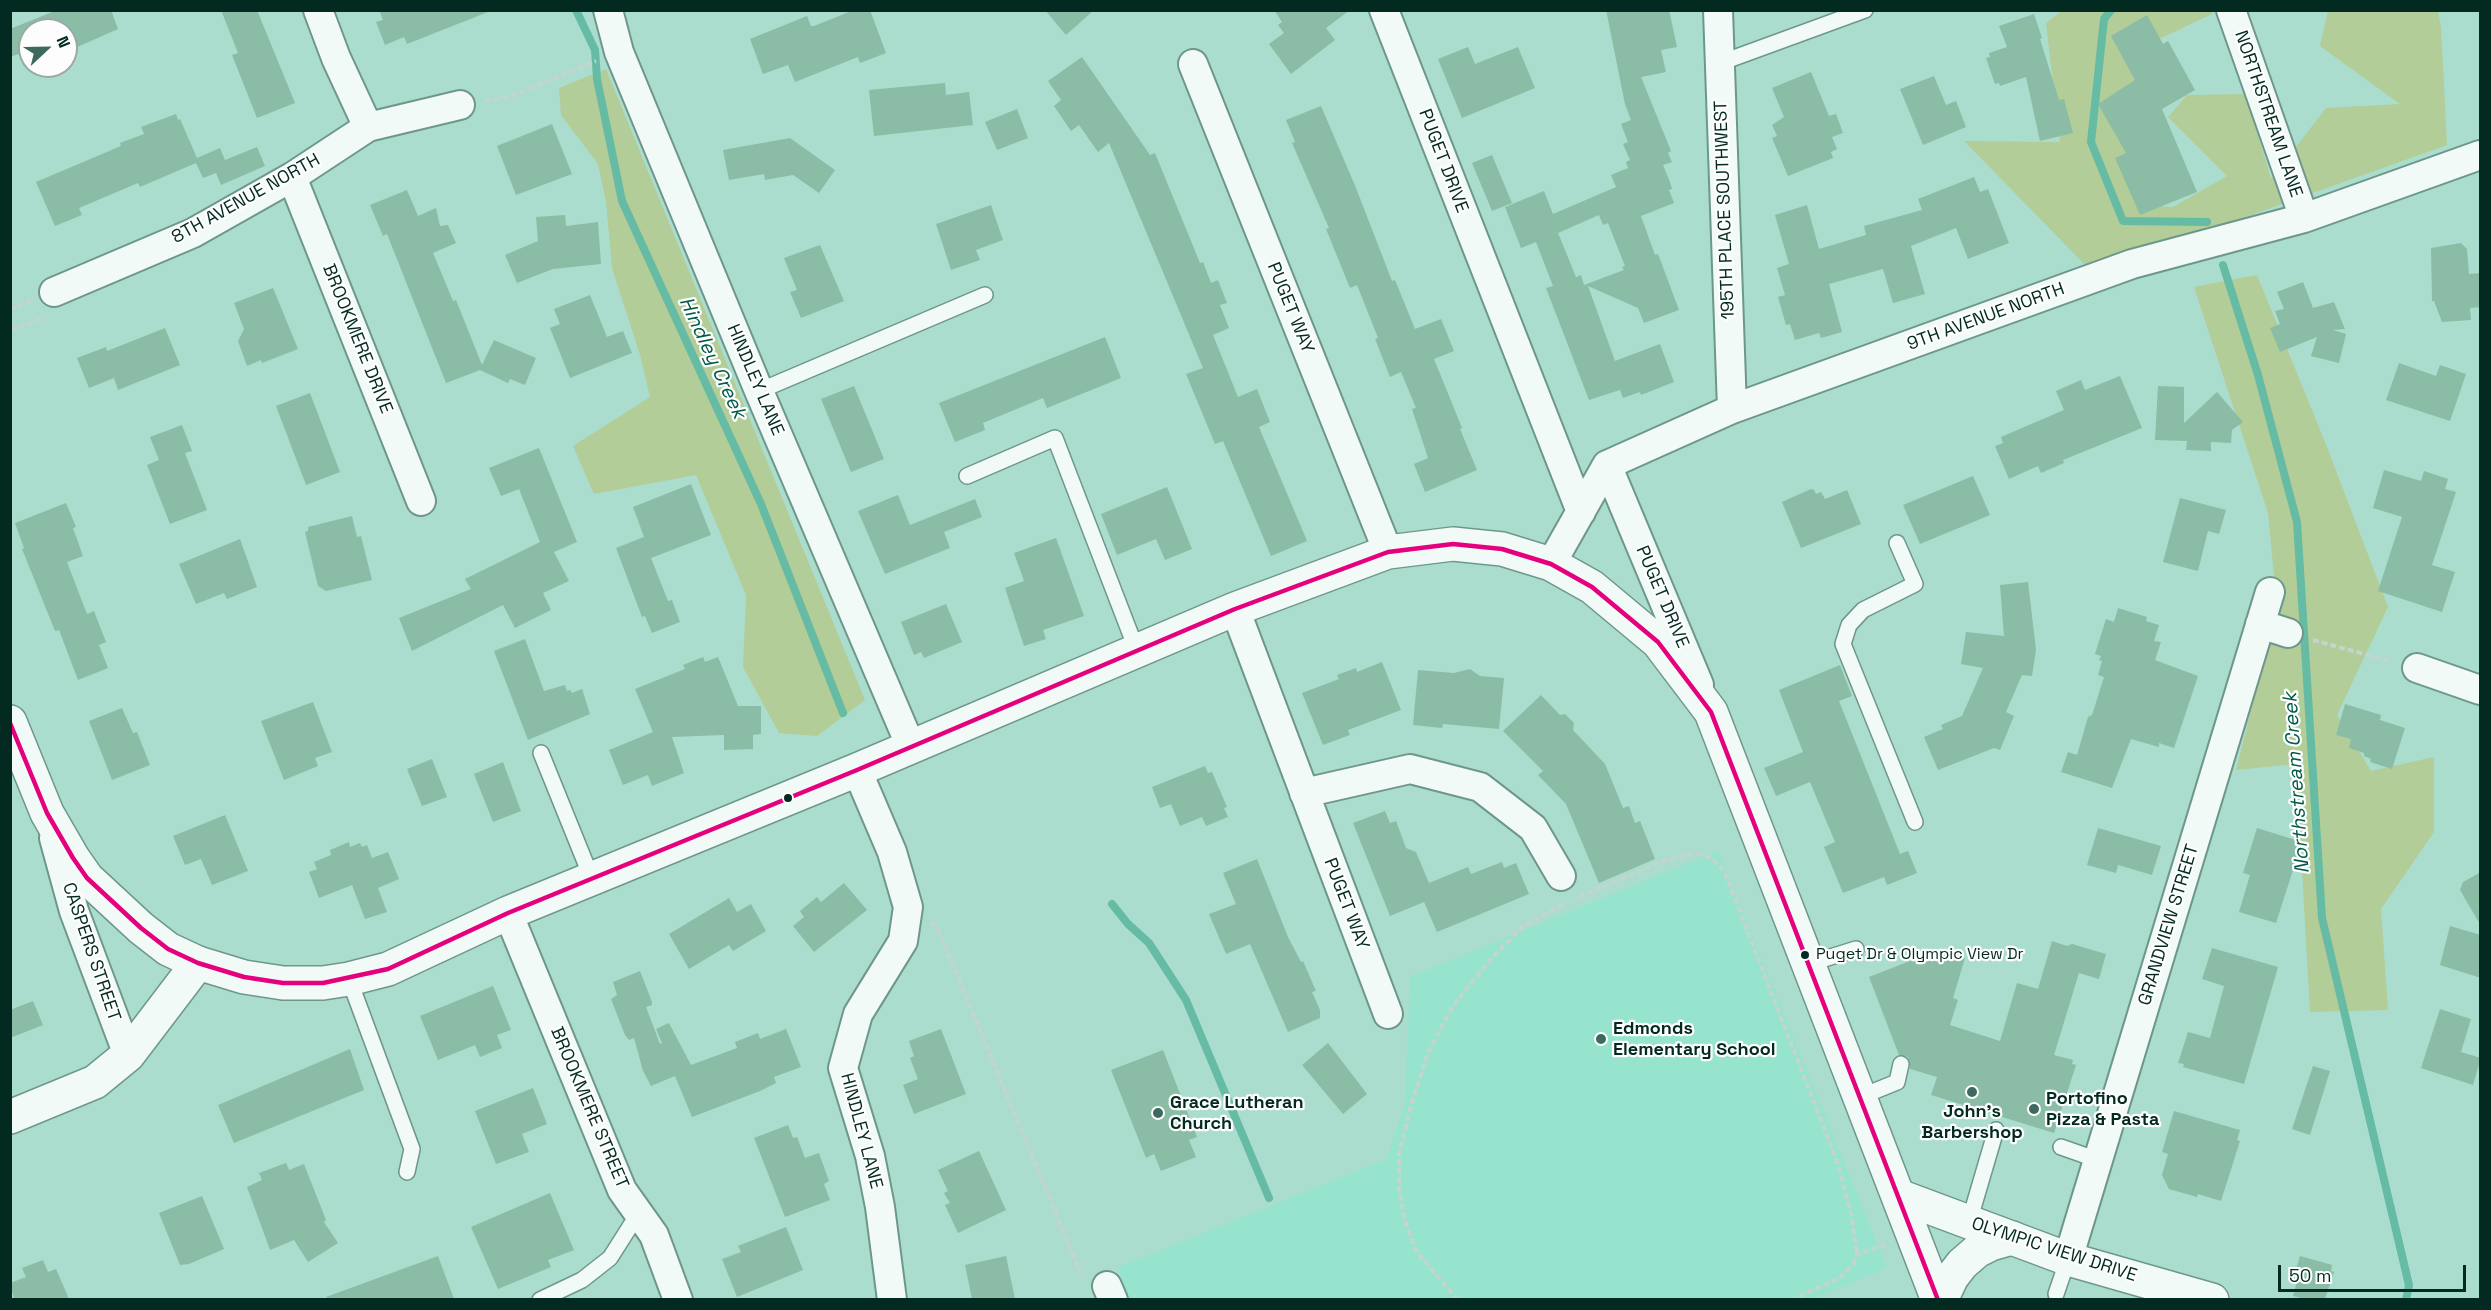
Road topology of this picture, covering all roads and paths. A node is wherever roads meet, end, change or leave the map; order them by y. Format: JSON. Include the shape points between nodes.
{"nodes":[{"id":1,"x":318,"y":10,"type":"edge"},
{"id":2,"x":608,"y":10,"type":"edge"},
{"id":3,"x":1384,"y":10,"type":"edge"},
{"id":4,"x":1718,"y":10,"type":"edge"},
{"id":5,"x":1864,"y":10,"type":"edge"},
{"id":6,"x":2231,"y":10,"type":"edge"},
{"id":7,"x":1720,"y":63,"type":"junction"},
{"id":8,"x":588,"y":64,"type":"dead end"},
{"id":9,"x":1193,"y":64,"type":"dead end"},
{"id":10,"x":460,"y":105,"type":"joint"},
{"id":11,"x":368,"y":127,"type":"junction"},
{"id":12,"x":2481,"y":155,"type":"edge"},
{"id":13,"x":292,"y":177,"type":"junction"},
{"id":14,"x":2304,"y":218,"type":"junction"},
{"id":15,"x":54,"y":292,"type":"dead end"},
{"id":16,"x":986,"y":295,"type":"dead end"},
{"id":17,"x":759,"y":391,"type":"junction"},
{"id":18,"x":1732,"y":409,"type":"junction"},
{"id":19,"x":1607,"y":465,"type":"junction"},
{"id":20,"x":967,"y":476,"type":"dead end"},
{"id":21,"x":421,"y":501,"type":"dead end"},
{"id":22,"x":1581,"y":512,"type":"junction"},
{"id":23,"x":1897,"y":543,"type":"dead end"},
{"id":24,"x":1388,"y":552,"type":"junction"},
{"id":25,"x":1551,"y":564,"type":"junction"},
{"id":26,"x":2270,"y":592,"type":"dead end"},
{"id":27,"x":1235,"y":609,"type":"junction"},
{"id":28,"x":2260,"y":624,"type":"junction"},
{"id":29,"x":2288,"y":633,"type":"joint"},
{"id":30,"x":1137,"y":651,"type":"junction"},
{"id":31,"x":2417,"y":668,"type":"joint"},
{"id":32,"x":2481,"y":690,"type":"edge"},
{"id":33,"x":1711,"y":712,"type":"junction"},
{"id":34,"x":10,"y":722,"type":"edge"},
{"id":35,"x":911,"y":747,"type":"junction"},
{"id":36,"x":541,"y":753,"type":"dead end"},
{"id":37,"x":857,"y":770,"type":"junction"},
{"id":38,"x":1304,"y":793,"type":"junction"},
{"id":39,"x":47,"y":813,"type":"junction"},
{"id":40,"x":1915,"y":822,"type":"dead end"},
{"id":41,"x":592,"y":879,"type":"junction"},
{"id":42,"x":1568,"y":892,"type":"junction"},
{"id":43,"x":908,"y":907,"type":"junction"},
{"id":44,"x":507,"y":913,"type":"junction"},
{"id":45,"x":1856,"y":949,"type":"dead end"},
{"id":46,"x":198,"y":963,"type":"junction"},
{"id":47,"x":1809,"y":964,"type":"junction"},
{"id":48,"x":349,"y":979,"type":"junction"},
{"id":49,"x":1388,"y":1014,"type":"dead end"},
{"id":50,"x":128,"y":1055,"type":"junction"},
{"id":51,"x":1901,"y":1064,"type":"dead end"},
{"id":52,"x":1860,"y":1097,"type":"junction"},
{"id":53,"x":10,"y":1117,"type":"edge"},
{"id":54,"x":1995,"y":1130,"type":"dead end"},
{"id":55,"x":2061,"y":1147,"type":"dead end"},
{"id":56,"x":2098,"y":1160,"type":"junction"},
{"id":57,"x":407,"y":1172,"type":"dead end"},
{"id":58,"x":1899,"y":1196,"type":"junction"},
{"id":59,"x":638,"y":1214,"type":"junction"},
{"id":60,"x":1968,"y":1222,"type":"junction"},
{"id":61,"x":2012,"y":1238,"type":"junction"},
{"id":62,"x":1885,"y":1245,"type":"dead end"},
{"id":63,"x":1857,"y":1254,"type":"junction"},
{"id":64,"x":2068,"y":1259,"type":"junction"},
{"id":65,"x":1110,"y":1293,"type":"edge"},
{"id":66,"x":2056,"y":1294,"type":"dead end"},
{"id":67,"x":540,"y":1299,"type":"edge"},
{"id":68,"x":678,"y":1299,"type":"edge"},
{"id":69,"x":892,"y":1299,"type":"edge"},
{"id":70,"x":1458,"y":1299,"type":"edge"},
{"id":71,"x":1791,"y":1299,"type":"edge"},
{"id":72,"x":1939,"y":1299,"type":"edge"},
{"id":73,"x":2212,"y":1299,"type":"edge"}],
"edges":[{"from":1,"to":11,"type":"street"},
{"from":2,"to":17,"type":"street","name":"HINDLEY LANE","via":[[619,52]]},
{"from":3,"to":22,"type":"street","name":"PUGET DRIVE"},
{"from":4,"to":7,"type":"street","name":"195TH PLACE SOUTHWEST"},
{"from":5,"to":7,"type":"lane"},
{"from":6,"to":14,"type":"street","name":"NORTHSTREAM LANE"},
{"from":7,"to":18,"type":"street","name":"195TH PLACE SOUTHWEST"},
{"from":8,"to":10,"type":"path","via":[[508,97]]},
{"from":9,"to":24,"type":"street","name":"PUGET WAY"},
{"from":10,"to":11,"type":"street","name":"8TH AVENUE NORTH"},
{"from":11,"to":13,"type":"street","name":"8TH AVENUE NORTH"},
{"from":12,"to":14,"type":"street","name":"9TH AVENUE NORTH"},
{"from":13,"to":15,"type":"street","name":"8TH AVENUE NORTH","via":[[193,232]]},
{"from":13,"to":21,"type":"street","name":"BROOKMERE DRIVE"},
{"from":14,"to":18,"type":"street","name":"9TH AVENUE NORTH","via":[[2132,264]]},
{"from":16,"to":17,"type":"lane"},
{"from":17,"to":35,"type":"street","name":"HINDLEY LANE"},
{"from":18,"to":19,"type":"street","name":"9TH AVENUE NORTH"},
{"from":19,"to":22,"type":"street"},
{"from":19,"to":33,"type":"street","name":"PUGET DRIVE"},
{"from":20,"to":30,"type":"lane","via":[[1055,438]]},
{"from":22,"to":25,"type":"street"},
{"from":23,"to":40,"type":"lane","via":[[1914,584],[1863,610],[1849,625],[1843,644]]},
{"from":24,"to":25,"type":"main road","via":[[1453,544],[1483,546]]},
{"from":24,"to":27,"type":"main road"},
{"from":25,"to":33,"type":"main road","via":[[1592,587],[1658,642]]},
{"from":26,"to":28,"type":"street","name":"GRANDVIEW STREET"},
{"from":27,"to":30,"type":"main road"},
{"from":27,"to":38,"type":"street","name":"PUGET WAY"},
{"from":28,"to":29,"type":"street"},
{"from":28,"to":56,"type":"street","name":"GRANDVIEW STREET"},
{"from":29,"to":31,"type":"path"},
{"from":30,"to":35,"type":"main road"},
{"from":31,"to":32,"type":"street"},
{"from":33,"to":47,"type":"main road","name":"PUGET DRIVE"},
{"from":34,"to":39,"type":"main road","name":"CASPERS STREET"},
{"from":35,"to":37,"type":"main road"},
{"from":36,"to":41,"type":"lane"},
{"from":37,"to":41,"type":"main road"},
{"from":37,"to":43,"type":"street","name":"HINDLEY LANE","via":[[892,852]]},
{"from":38,"to":42,"type":"street","via":[[1410,769],[1480,787],[1533,828]]},
{"from":38,"to":49,"type":"street","name":"PUGET WAY"},
{"from":39,"to":46,"type":"main road","name":"CASPERS STREET","via":[[73,858],[105,897],[168,950]]},
{"from":39,"to":50,"type":"street","name":"CASPERS STREET","via":[[74,911]]},
{"from":41,"to":44,"type":"main road"},
{"from":42,"to":63,"type":"path","via":[[1694,853],[1711,858],[1724,871],[1838,1164]]},
{"from":42,"to":70,"type":"path","via":[[1522,927],[1453,1006],[1428,1053],[1412,1102],[1399,1154],[1399,1189],[1405,1221],[1416,1251]]},
{"from":43,"to":65,"type":"path","via":[[939,931],[1084,1284]]},
{"from":43,"to":69,"type":"street","name":"HINDLEY LANE","via":[[903,941],[858,1014],[843,1068],[870,1156]]},
{"from":44,"to":48,"type":"main road","via":[[388,969]]},
{"from":44,"to":59,"type":"street","name":"BROOKMERE STREET","via":[[622,1190]]},
{"from":45,"to":47,"type":"lane"},
{"from":46,"to":48,"type":"main road","via":[[283,983]]},
{"from":46,"to":50,"type":"main road"},
{"from":47,"to":52,"type":"main road","name":"PUGET DRIVE"},
{"from":48,"to":57,"type":"lane","via":[[412,1149]]},
{"from":50,"to":53,"type":"main road","via":[[95,1082]]},
{"from":51,"to":52,"type":"lane","via":[[1897,1082]]},
{"from":52,"to":58,"type":"main road","name":"PUGET DRIVE"},
{"from":54,"to":60,"type":"lane"},
{"from":55,"to":56,"type":"lane"},
{"from":56,"to":64,"type":"street","name":"GRANDVIEW STREET"},
{"from":58,"to":60,"type":"main road","name":"OLYMPIC VIEW DRIVE"},
{"from":58,"to":72,"type":"main road","name":"PUGET DRIVE"},
{"from":59,"to":67,"type":"lane","via":[[610,1258],[582,1280]]},
{"from":59,"to":68,"type":"street","name":"BROOKMERE STREET","via":[[654,1235]]},
{"from":60,"to":61,"type":"main road","name":"OLYMPIC VIEW DRIVE"},
{"from":61,"to":64,"type":"main road","name":"OLYMPIC VIEW DRIVE"},
{"from":61,"to":72,"type":"main road","via":[[1984,1247],[1962,1264]]},
{"from":62,"to":63,"type":"path"},
{"from":63,"to":71,"type":"path","via":[[1840,1278]]},
{"from":64,"to":66,"type":"lane"},
{"from":64,"to":73,"type":"main road","name":"OLYMPIC VIEW DRIVE"}]}
